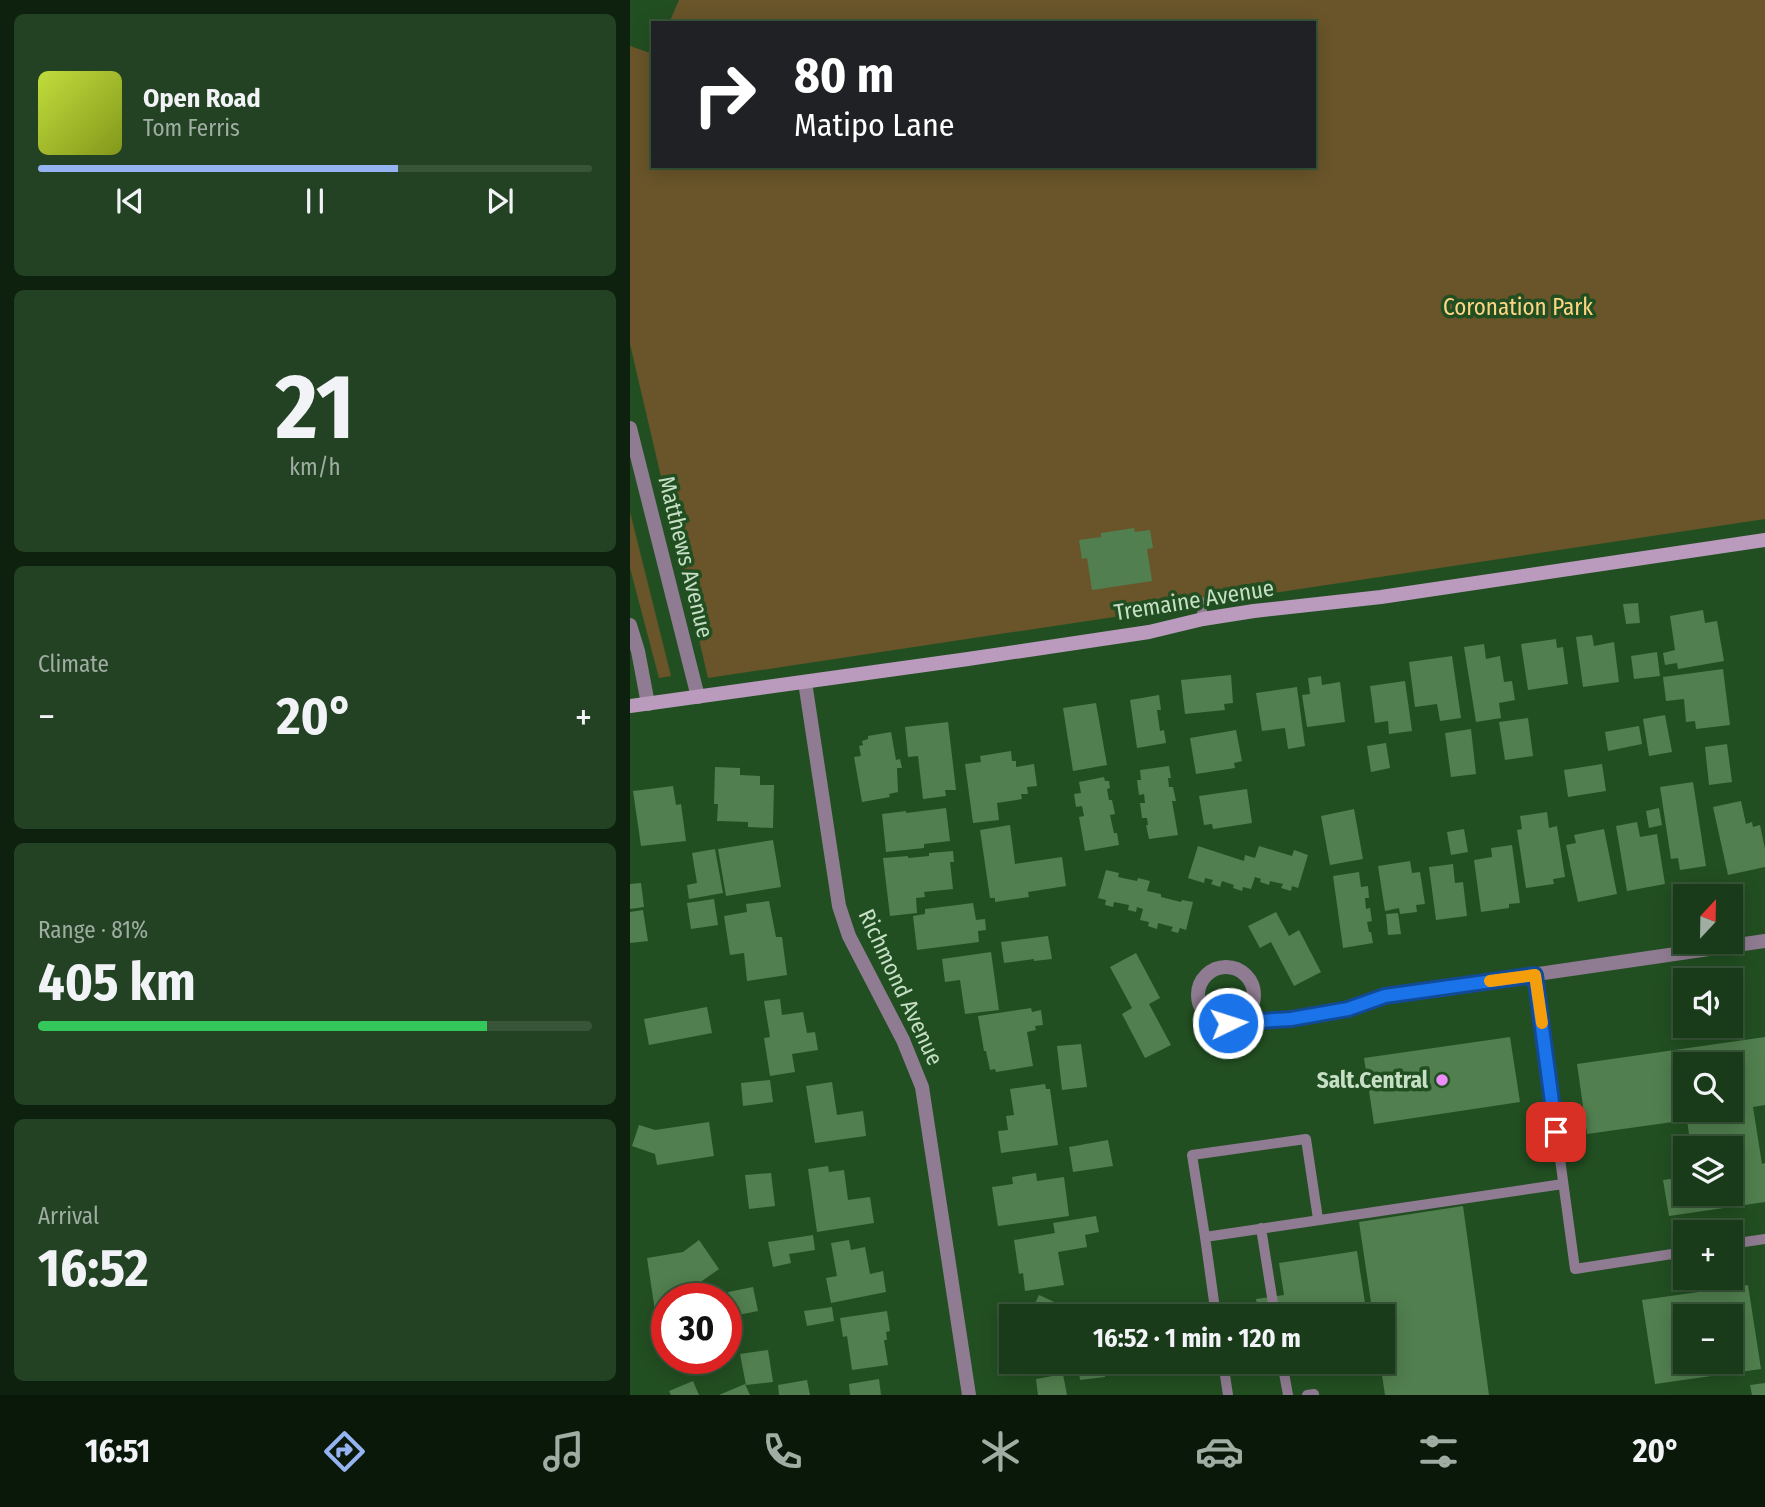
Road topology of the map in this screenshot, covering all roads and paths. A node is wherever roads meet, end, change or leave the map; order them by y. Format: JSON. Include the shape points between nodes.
{"nodes":[{"id":1,"x":630,"y":428,"type":"edge"},
{"id":2,"x":1765,"y":540,"type":"edge"},
{"id":3,"x":1201,"y":602,"type":"dead end"},
{"id":4,"x":1203,"y":619,"type":"junction"},
{"id":5,"x":630,"y":625,"type":"edge"},
{"id":6,"x":805,"y":681,"type":"junction"},
{"id":7,"x":698,"y":697,"type":"junction"},
{"id":8,"x":648,"y":704,"type":"junction"},
{"id":9,"x":630,"y":706,"type":"edge"},
{"id":10,"x":1765,"y":941,"type":"edge"},
{"id":11,"x":1535,"y":975,"type":"junction"},
{"id":12,"x":1254,"y":1000,"type":"junction"},
{"id":13,"x":1291,"y":1019,"type":"junction"},
{"id":14,"x":1228,"y":1023,"type":"junction"},
{"id":15,"x":1563,"y":1184,"type":"junction"},
{"id":16,"x":1318,"y":1219,"type":"junction"},
{"id":17,"x":1261,"y":1228,"type":"junction"},
{"id":18,"x":1205,"y":1237,"type":"junction"},
{"id":19,"x":1765,"y":1239,"type":"edge"},
{"id":20,"x":1743,"y":1242,"type":"edge"},
{"id":21,"x":1673,"y":1254,"type":"edge"},
{"id":22,"x":1214,"y":1304,"type":"edge"},
{"id":23,"x":1273,"y":1304,"type":"edge"},
{"id":24,"x":1225,"y":1374,"type":"edge"},
{"id":25,"x":1284,"y":1374,"type":"edge"},
{"id":26,"x":969,"y":1395,"type":"edge"},
{"id":27,"x":1228,"y":1395,"type":"edge"},
{"id":28,"x":1288,"y":1395,"type":"edge"}],
"edges":[{"from":1,"to":7,"type":"street","name":"Matthews Avenue"},
{"from":2,"to":4,"type":"main road","name":"Tremaine Avenue"},
{"from":3,"to":4,"type":"lane"},
{"from":4,"to":6,"type":"main road","name":"Tremaine Avenue","via":[[1149,632]]},
{"from":5,"to":8,"type":"street"},
{"from":6,"to":7,"type":"main road","name":"Tremaine Avenue"},
{"from":6,"to":26,"type":"street","name":"Richmond Avenue","via":[[839,906],[922,1087]]},
{"from":7,"to":8,"type":"main road","name":"Tremaine Avenue"},
{"from":8,"to":9,"type":"main road","name":"Tremaine Avenue"},
{"from":10,"to":11,"type":"street"},
{"from":11,"to":13,"type":"street","via":[[1385,996],[1348,1009]]},
{"from":11,"to":15,"type":"lane"},
{"from":12,"to":13,"type":"street","via":[[1273,1015]]},
{"from":12,"to":14,"type":"street","via":[[1245,1016]]},
{"from":12,"to":14,"type":"street","via":[[1251,982],[1238,969],[1211,971],[1199,986],[1199,1004],[1211,1019]]},
{"from":13,"to":14,"type":"street"},
{"from":15,"to":16,"type":"lane"},
{"from":15,"to":21,"type":"lane","via":[[1575,1269]]},
{"from":16,"to":17,"type":"lane"},
{"from":16,"to":18,"type":"lane","via":[[1306,1139],[1192,1155]]},
{"from":17,"to":18,"type":"lane"},
{"from":17,"to":23,"type":"lane"},
{"from":18,"to":22,"type":"lane"},
{"from":19,"to":20,"type":"lane"},
{"from":24,"to":27,"type":"lane"},
{"from":25,"to":28,"type":"lane"}]}
